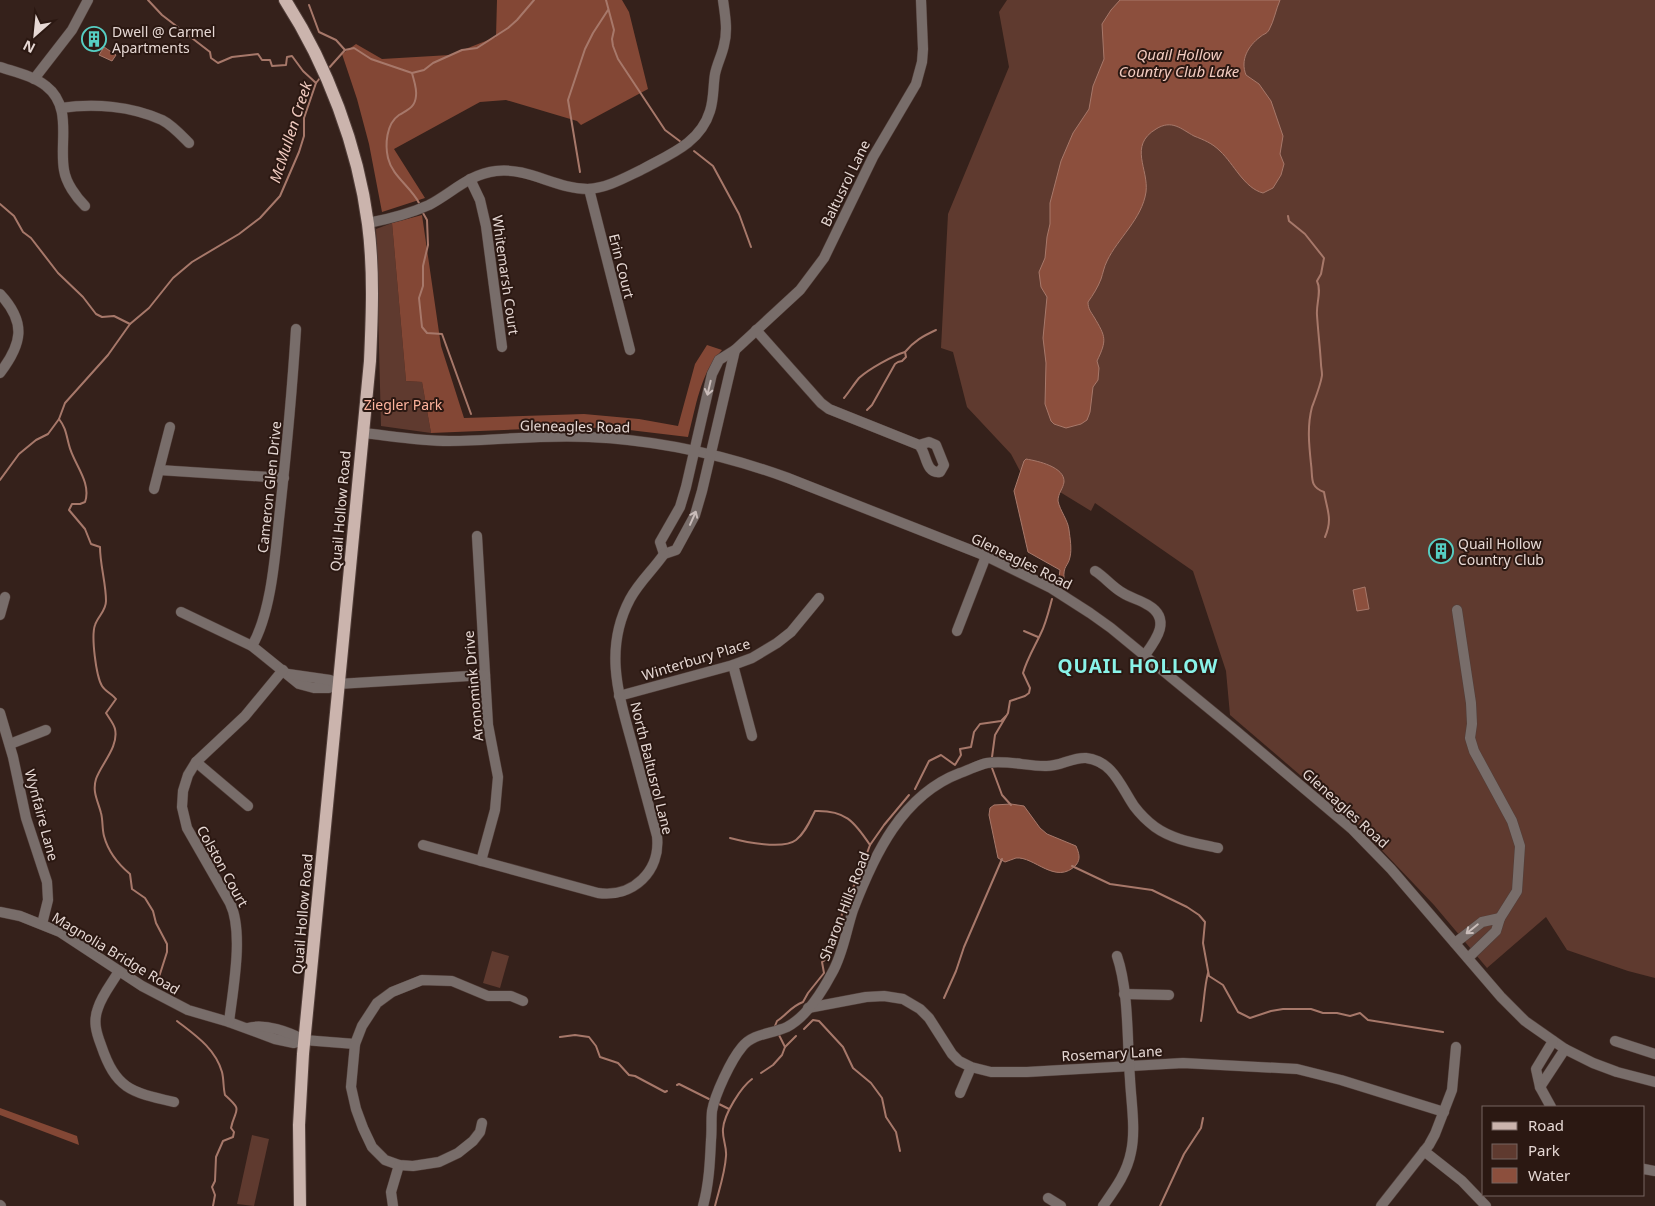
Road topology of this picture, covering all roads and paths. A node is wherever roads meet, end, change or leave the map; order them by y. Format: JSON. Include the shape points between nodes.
{"nodes":[{"id":1,"x":88,"y":0,"type":"edge"},
{"id":2,"x":723,"y":0,"type":"edge"},
{"id":3,"x":921,"y":0,"type":"edge"},
{"id":4,"x":289,"y":1,"type":"edge"},
{"id":5,"x":0,"y":68,"type":"edge"},
{"id":6,"x":34,"y":79,"type":"junction"},
{"id":7,"x":61,"y":108,"type":"junction"},
{"id":8,"x":189,"y":143,"type":"dead end"},
{"id":9,"x":470,"y":179,"type":"junction"},
{"id":10,"x":589,"y":189,"type":"junction"},
{"id":11,"x":85,"y":206,"type":"dead end"},
{"id":12,"x":368,"y":224,"type":"junction"},
{"id":13,"x":0,"y":294,"type":"edge"},
{"id":14,"x":296,"y":329,"type":"dead end"},
{"id":15,"x":756,"y":330,"type":"junction"},
{"id":16,"x":502,"y":347,"type":"dead end"},
{"id":17,"x":630,"y":350,"type":"dead end"},
{"id":18,"x":735,"y":350,"type":"junction"},
{"id":19,"x":0,"y":373,"type":"edge"},
{"id":20,"x":170,"y":427,"type":"dead end"},
{"id":21,"x":363,"y":433,"type":"junction"},
{"id":22,"x":919,"y":445,"type":"dead end"},
{"id":23,"x":695,"y":451,"type":"junction"},
{"id":24,"x":710,"y":455,"type":"junction"},
{"id":25,"x":159,"y":470,"type":"junction"},
{"id":26,"x":284,"y":478,"type":"junction"},
{"id":27,"x":154,"y":489,"type":"dead end"},
{"id":28,"x":477,"y":536,"type":"dead end"},
{"id":29,"x":664,"y":554,"type":"junction"},
{"id":30,"x":986,"y":556,"type":"junction"},
{"id":31,"x":1095,"y":571,"type":"dead end"},
{"id":32,"x":5,"y":597,"type":"dead end"},
{"id":33,"x":819,"y":598,"type":"dead end"},
{"id":34,"x":1457,"y":610,"type":"dead end"},
{"id":35,"x":181,"y":612,"type":"dead end"},
{"id":36,"x":0,"y":615,"type":"edge"},
{"id":37,"x":957,"y":631,"type":"dead end"},
{"id":38,"x":252,"y":646,"type":"junction"},
{"id":39,"x":1145,"y":656,"type":"junction"},
{"id":40,"x":733,"y":665,"type":"junction"},
{"id":41,"x":285,"y":672,"type":"junction"},
{"id":42,"x":485,"y":676,"type":"junction"},
{"id":43,"x":338,"y":684,"type":"junction"},
{"id":44,"x":619,"y":696,"type":"junction"},
{"id":45,"x":0,"y":712,"type":"edge"},
{"id":46,"x":46,"y":730,"type":"dead end"},
{"id":47,"x":752,"y":736,"type":"dead end"},
{"id":48,"x":10,"y":744,"type":"junction"},
{"id":49,"x":196,"y":762,"type":"junction"},
{"id":50,"x":248,"y":806,"type":"dead end"},
{"id":51,"x":422,"y":845,"type":"dead end"},
{"id":52,"x":1218,"y":848,"type":"dead end"},
{"id":53,"x":481,"y":861,"type":"junction"},
{"id":54,"x":0,"y":912,"type":"edge"},
{"id":55,"x":1500,"y":918,"type":"junction"},
{"id":56,"x":42,"y":924,"type":"junction"},
{"id":57,"x":1455,"y":943,"type":"junction"},
{"id":58,"x":1117,"y":956,"type":"dead end"},
{"id":59,"x":1468,"y":958,"type":"junction"},
{"id":60,"x":119,"y":971,"type":"junction"},
{"id":61,"x":1124,"y":994,"type":"junction"},
{"id":62,"x":1169,"y":995,"type":"dead end"},
{"id":63,"x":524,"y":1001,"type":"dead end"},
{"id":64,"x":808,"y":1008,"type":"junction"},
{"id":65,"x":229,"y":1022,"type":"junction"},
{"id":66,"x":304,"y":1040,"type":"junction"},
{"id":67,"x":1553,"y":1041,"type":"junction"},
{"id":68,"x":1615,"y":1042,"type":"dead end"},
{"id":69,"x":355,"y":1044,"type":"junction"},
{"id":70,"x":1456,"y":1047,"type":"dead end"},
{"id":71,"x":1565,"y":1049,"type":"junction"},
{"id":72,"x":1655,"y":1054,"type":"edge"},
{"id":73,"x":1129,"y":1066,"type":"junction"},
{"id":74,"x":970,"y":1067,"type":"junction"},
{"id":75,"x":1655,"y":1082,"type":"edge"},
{"id":76,"x":1540,"y":1087,"type":"junction"},
{"id":77,"x":960,"y":1093,"type":"dead end"},
{"id":78,"x":174,"y":1102,"type":"dead end"},
{"id":79,"x":1550,"y":1106,"type":"edge"},
{"id":80,"x":1444,"y":1112,"type":"junction"},
{"id":81,"x":482,"y":1123,"type":"dead end"},
{"id":82,"x":1424,"y":1151,"type":"junction"},
{"id":83,"x":399,"y":1165,"type":"junction"},
{"id":84,"x":1048,"y":1198,"type":"dead end"},
{"id":85,"x":300,"y":1206,"type":"edge"},
{"id":86,"x":393,"y":1206,"type":"edge"},
{"id":87,"x":703,"y":1206,"type":"edge"},
{"id":88,"x":1061,"y":1206,"type":"edge"},
{"id":89,"x":1103,"y":1206,"type":"edge"},
{"id":90,"x":1381,"y":1206,"type":"edge"},
{"id":91,"x":1486,"y":1206,"type":"edge"}],
"edges":[{"from":1,"to":6,"type":"street","via":[[72,30]]},
{"from":2,"to":10,"type":"street","via":[[726,39],[715,75],[711,110],[700,132],[686,146],[623,179]]},
{"from":3,"to":15,"type":"street","name":"Baltusrol Lane","via":[[922,62],[914,89],[873,157],[818,268],[800,290]]},
{"from":4,"to":12,"type":"main road","name":"Quail Hollow Road","via":[[333,93],[352,152]]},
{"from":5,"to":6,"type":"street"},
{"from":6,"to":7,"type":"street","via":[[49,88]]},
{"from":7,"to":8,"type":"street","via":[[83,104],[138,112],[164,121]]},
{"from":7,"to":11,"type":"street","via":[[64,171]]},
{"from":9,"to":10,"type":"street","via":[[504,170]]},
{"from":9,"to":12,"type":"street","via":[[421,208]]},
{"from":9,"to":16,"type":"street","name":"Whitemarsh Court","via":[[483,210]]},
{"from":10,"to":17,"type":"street","name":"Erin Court"},
{"from":12,"to":21,"type":"main road","name":"Quail Hollow Road","via":[[372,317]]},
{"from":13,"to":19,"type":"street","via":[[14,311],[19,334],[14,353]]},
{"from":14,"to":26,"type":"street","name":"Cameron Glen Drive"},
{"from":15,"to":18,"type":"street","name":"Baltusrol Lane"},
{"from":15,"to":22,"type":"street","via":[[821,403]]},
{"from":18,"to":23,"type":"street","name":"Baltusrol Lane","one_way":true,"via":[[719,360],[712,374]]},
{"from":18,"to":24,"type":"street"},
{"from":20,"to":25,"type":"street"},
{"from":21,"to":23,"type":"street","name":"Gleneagles Road","via":[[447,441],[587,437]]},
{"from":21,"to":43,"type":"main road","name":"Quail Hollow Road"},
{"from":23,"to":24,"type":"street","name":"Gleneagles Road"},
{"from":23,"to":29,"type":"street","via":[[680,507],[660,542]]},
{"from":29,"to":24,"type":"street","name":"North Baltusrol Lane","one_way":true,"via":[[676,550],[695,515]]},
{"from":24,"to":30,"type":"street","name":"Gleneagles Road","via":[[774,473]]},
{"from":25,"to":26,"type":"street"},
{"from":25,"to":27,"type":"street"},
{"from":26,"to":38,"type":"street","name":"Cameron Glen Drive","via":[[271,584]]},
{"from":28,"to":42,"type":"street","name":"Aronomink Drive"},
{"from":29,"to":44,"type":"street","name":"North Baltusrol Lane","via":[[636,588],[623,615],[614,658]]},
{"from":30,"to":37,"type":"street"},
{"from":30,"to":39,"type":"street","name":"Gleneagles Road","via":[[1065,597]]},
{"from":31,"to":39,"type":"street","via":[[1125,595],[1150,606],[1158,615],[1160,630]]},
{"from":32,"to":36,"type":"street"},
{"from":33,"to":40,"type":"street","name":"Winterbury Place","via":[[777,643]]},
{"from":34,"to":55,"type":"street","via":[[1471,703],[1470,738],[1512,821],[1520,846],[1517,891]]},
{"from":35,"to":38,"type":"street"},
{"from":38,"to":41,"type":"street"},
{"from":39,"to":57,"type":"street","name":"Gleneagles Road","via":[[1347,824]]},
{"from":40,"to":44,"type":"street","name":"Winterbury Place"},
{"from":40,"to":47,"type":"street"},
{"from":41,"to":43,"type":"street"},
{"from":41,"to":49,"type":"street","name":"Colston Court","via":[[246,716]]},
{"from":42,"to":43,"type":"street"},
{"from":42,"to":53,"type":"street","name":"Aronomink Drive","via":[[488,725],[498,777],[495,810]]},
{"from":43,"to":66,"type":"main road","name":"Quail Hollow Road"},
{"from":44,"to":53,"type":"street","name":"North Baltusrol Lane","via":[[657,836],[656,857],[646,877],[626,890],[606,894]]},
{"from":45,"to":48,"type":"street","name":"Wynfaire Lane"},
{"from":46,"to":48,"type":"street"},
{"from":48,"to":56,"type":"street","name":"Wynfaire Lane","via":[[26,818],[49,892]]},
{"from":49,"to":50,"type":"street"},
{"from":49,"to":65,"type":"street","name":"Colston Court","via":[[183,791],[184,819],[234,910],[238,928]]},
{"from":51,"to":53,"type":"street","name":"North Baltusrol Lane"},
{"from":52,"to":64,"type":"street","name":"Sharon Hills Road","via":[[1177,838],[1159,829],[1139,812],[1108,768],[1094,760],[1082,758],[1048,767],[988,763],[954,775],[923,793],[891,831],[863,885],[835,968]]},
{"from":54,"to":56,"type":"street","name":"Magnolia Bridge Road"},
{"from":55,"to":57,"type":"street","one_way":true,"via":[[1482,922]]},
{"from":55,"to":59,"type":"street","via":[[1496,931]]},
{"from":56,"to":60,"type":"street","name":"Magnolia Bridge Road","via":[[60,932]]},
{"from":57,"to":59,"type":"street","name":"Gleneagles Road"},
{"from":58,"to":61,"type":"street"},
{"from":59,"to":67,"type":"street","name":"Gleneagles Road","via":[[1513,1009]]},
{"from":60,"to":65,"type":"street","name":"Magnolia Bridge Road","via":[[188,1010]]},
{"from":60,"to":78,"type":"street","via":[[101,1000],[96,1015],[96,1033],[105,1058],[115,1076],[132,1090]]},
{"from":61,"to":62,"type":"street"},
{"from":61,"to":73,"type":"street"},
{"from":63,"to":69,"type":"street","via":[[511,996],[488,996],[452,981],[422,980],[392,992],[375,1005]]},
{"from":64,"to":74,"type":"street","name":"Rosemary Lane","via":[[866,996],[903,999],[929,1018],[952,1054]]},
{"from":64,"to":87,"type":"street","name":"Sharon Hills Road","via":[[792,1023],[743,1045],[722,1083],[712,1110],[710,1161]]},
{"from":65,"to":66,"type":"street","name":"Magnolia Bridge Road","via":[[246,1028],[256,1026],[295,1035]]},
{"from":66,"to":69,"type":"street"},
{"from":66,"to":85,"type":"main road","name":"Quail Hollow Road","via":[[299,1125]]},
{"from":67,"to":71,"type":"street","name":"Gleneagles Road"},
{"from":67,"to":76,"type":"street","via":[[1536,1069]]},
{"from":68,"to":72,"type":"street"},
{"from":69,"to":83,"type":"street","via":[[351,1087],[363,1128],[372,1147],[385,1160]]},
{"from":70,"to":80,"type":"street","via":[[1452,1090]]},
{"from":71,"to":75,"type":"street","name":"Gleneagles Road","via":[[1600,1066]]},
{"from":71,"to":76,"type":"street"},
{"from":73,"to":74,"type":"street","name":"Rosemary Lane","via":[[996,1072]]},
{"from":73,"to":80,"type":"street","name":"Rosemary Lane","via":[[1202,1063],[1297,1069]]},
{"from":73,"to":89,"type":"street","via":[[1132,1150],[1123,1176]]},
{"from":74,"to":77,"type":"street"},
{"from":76,"to":79,"type":"street"},
{"from":80,"to":82,"type":"street"},
{"from":81,"to":83,"type":"street","via":[[473,1142],[458,1153],[439,1162]]},
{"from":82,"to":90,"type":"street"},
{"from":82,"to":91,"type":"street","via":[[1462,1181]]},
{"from":83,"to":86,"type":"street","via":[[390,1192]]},
{"from":84,"to":88,"type":"street"}]}
